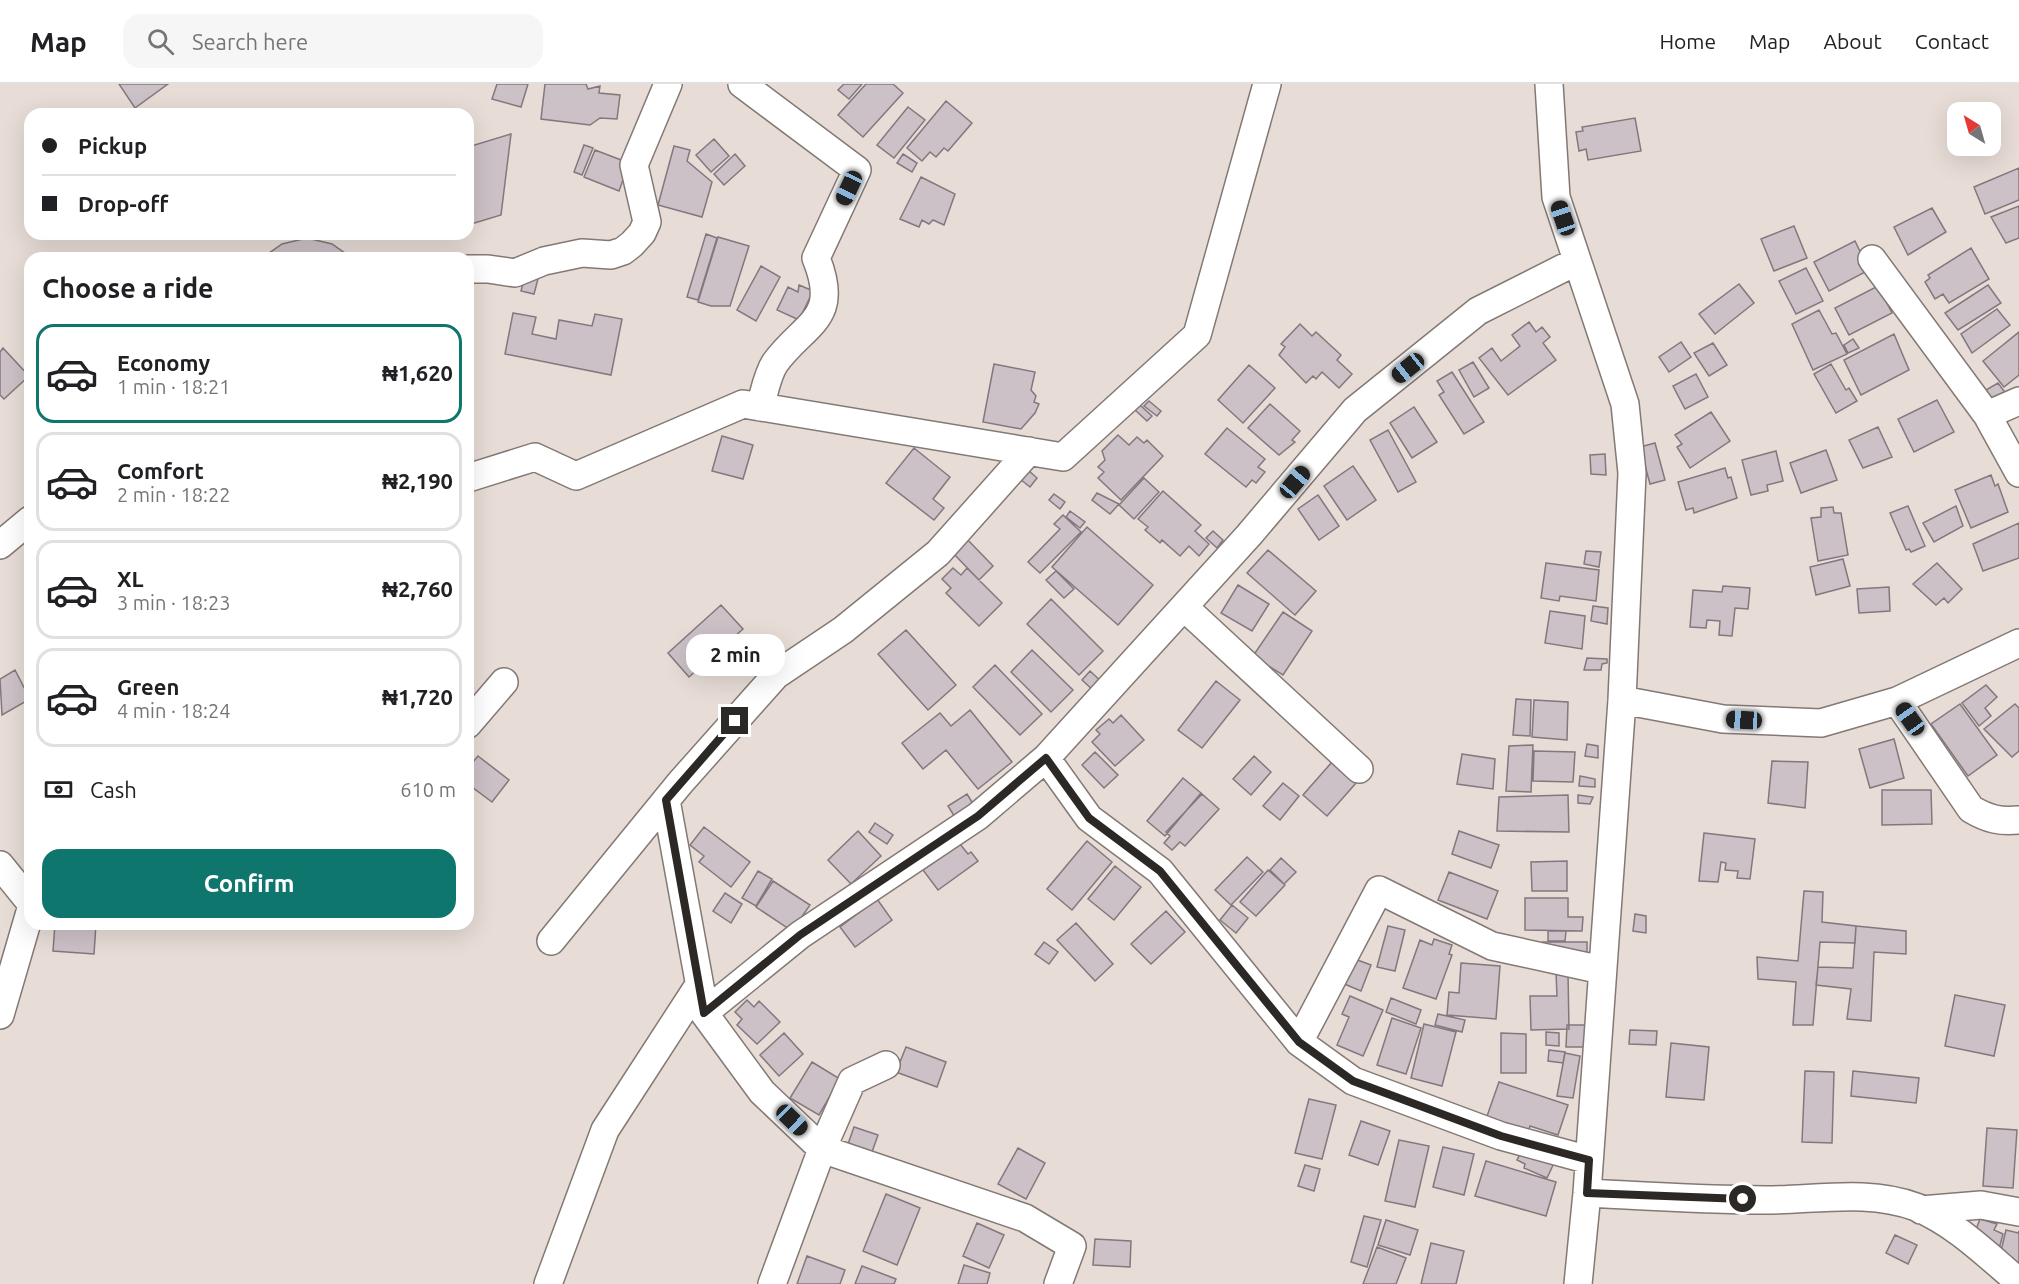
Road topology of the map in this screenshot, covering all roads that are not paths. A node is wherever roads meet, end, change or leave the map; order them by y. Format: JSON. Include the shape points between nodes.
{"nodes":[{"id":1,"x":668,"y":84,"type":"edge"},
{"id":2,"x":742,"y":84,"type":"edge"},
{"id":3,"x":1267,"y":84,"type":"edge"},
{"id":4,"x":1549,"y":84,"type":"edge"},
{"id":5,"x":1872,"y":259,"type":"dead end"},
{"id":6,"x":1577,"y":261,"type":"junction"},
{"id":7,"x":474,"y":269,"type":"edge"},
{"id":8,"x":2019,"y":401,"type":"edge"},
{"id":9,"x":759,"y":407,"type":"junction"},
{"id":10,"x":1988,"y":415,"type":"junction"},
{"id":11,"x":1029,"y":452,"type":"junction"},
{"id":12,"x":2019,"y":473,"type":"edge"},
{"id":13,"x":474,"y":476,"type":"edge"},
{"id":14,"x":24,"y":525,"type":"edge"},
{"id":15,"x":0,"y":545,"type":"edge"},
{"id":16,"x":1184,"y":607,"type":"junction"},
{"id":17,"x":2019,"y":643,"type":"edge"},
{"id":18,"x":504,"y":682,"type":"dead end"},
{"id":19,"x":1622,"y":700,"type":"junction"},
{"id":20,"x":1897,"y":701,"type":"junction"},
{"id":21,"x":474,"y":717,"type":"edge"},
{"id":22,"x":1046,"y":758,"type":"junction"},
{"id":23,"x":1359,"y":769,"type":"dead end"},
{"id":24,"x":666,"y":800,"type":"junction"},
{"id":25,"x":2019,"y":820,"type":"edge"},
{"id":26,"x":0,"y":864,"type":"edge"},
{"id":27,"x":24,"y":894,"type":"edge"},
{"id":28,"x":25,"y":930,"type":"edge"},
{"id":29,"x":551,"y":941,"type":"dead end"},
{"id":30,"x":1602,"y":970,"type":"junction"},
{"id":31,"x":699,"y":985,"type":"junction"},
{"id":32,"x":704,"y":1013,"type":"junction"},
{"id":33,"x":0,"y":1015,"type":"edge"},
{"id":34,"x":1299,"y":1042,"type":"junction"},
{"id":35,"x":886,"y":1065,"type":"dead end"},
{"id":36,"x":822,"y":1149,"type":"junction"},
{"id":37,"x":1589,"y":1160,"type":"junction"},
{"id":38,"x":1587,"y":1193,"type":"junction"},
{"id":39,"x":1921,"y":1210,"type":"junction"},
{"id":40,"x":2019,"y":1212,"type":"edge"},
{"id":41,"x":2019,"y":1282,"type":"edge"},
{"id":42,"x":548,"y":1284,"type":"edge"},
{"id":43,"x":772,"y":1284,"type":"edge"},
{"id":44,"x":1058,"y":1284,"type":"edge"},
{"id":45,"x":1578,"y":1284,"type":"edge"}],
"edges":[{"from":1,"to":7,"type":"street","via":[[634,165],[647,222],[632,244],[610,255],[582,253],[544,261],[514,273]]},
{"from":2,"to":9,"type":"street","via":[[858,170],[816,258],[825,280],[819,318],[774,364]]},
{"from":3,"to":11,"type":"street","via":[[1197,335],[1063,457]]},
{"from":4,"to":6,"type":"street","via":[[1556,197]]},
{"from":5,"to":10,"type":"street"},
{"from":6,"to":16,"type":"street","via":[[1478,311],[1355,410]]},
{"from":6,"to":19,"type":"street","via":[[1624,404],[1632,473]]},
{"from":8,"to":10,"type":"street"},
{"from":9,"to":11,"type":"street"},
{"from":9,"to":13,"type":"street","via":[[743,404],[576,476],[535,457]]},
{"from":10,"to":12,"type":"street"},
{"from":11,"to":24,"type":"street","via":[[938,553],[843,630],[776,675]]},
{"from":14,"to":15,"type":"street"},
{"from":16,"to":22,"type":"street"},
{"from":16,"to":23,"type":"street"},
{"from":17,"to":20,"type":"street"},
{"from":18,"to":21,"type":"street"},
{"from":19,"to":20,"type":"street","via":[[1723,719],[1810,723]]},
{"from":19,"to":30,"type":"street"},
{"from":20,"to":25,"type":"street","via":[[1971,809],[2003,822]]},
{"from":22,"to":32,"type":"street","via":[[978,816],[800,935]]},
{"from":22,"to":34,"type":"street","via":[[1089,818],[1160,871]]},
{"from":24,"to":29,"type":"street"},
{"from":24,"to":31,"type":"street"},
{"from":26,"to":27,"type":"street"},
{"from":28,"to":33,"type":"street"},
{"from":30,"to":34,"type":"street","via":[[1492,946],[1379,890]]},
{"from":30,"to":37,"type":"street"},
{"from":31,"to":32,"type":"street"},
{"from":31,"to":42,"type":"street","via":[[605,1130]]},
{"from":32,"to":36,"type":"street","via":[[762,1092]]},
{"from":34,"to":37,"type":"street","via":[[1353,1081],[1501,1136]]},
{"from":35,"to":36,"type":"street","via":[[852,1081]]},
{"from":36,"to":43,"type":"street"},
{"from":36,"to":44,"type":"street","via":[[1025,1218],[1072,1246]]},
{"from":37,"to":38,"type":"street"},
{"from":38,"to":39,"type":"street","via":[[1765,1200],[1862,1197],[1892,1200]]},
{"from":38,"to":45,"type":"street"},
{"from":39,"to":40,"type":"street","via":[[1981,1205]]},
{"from":39,"to":41,"type":"street","via":[[1956,1229]]}]}
